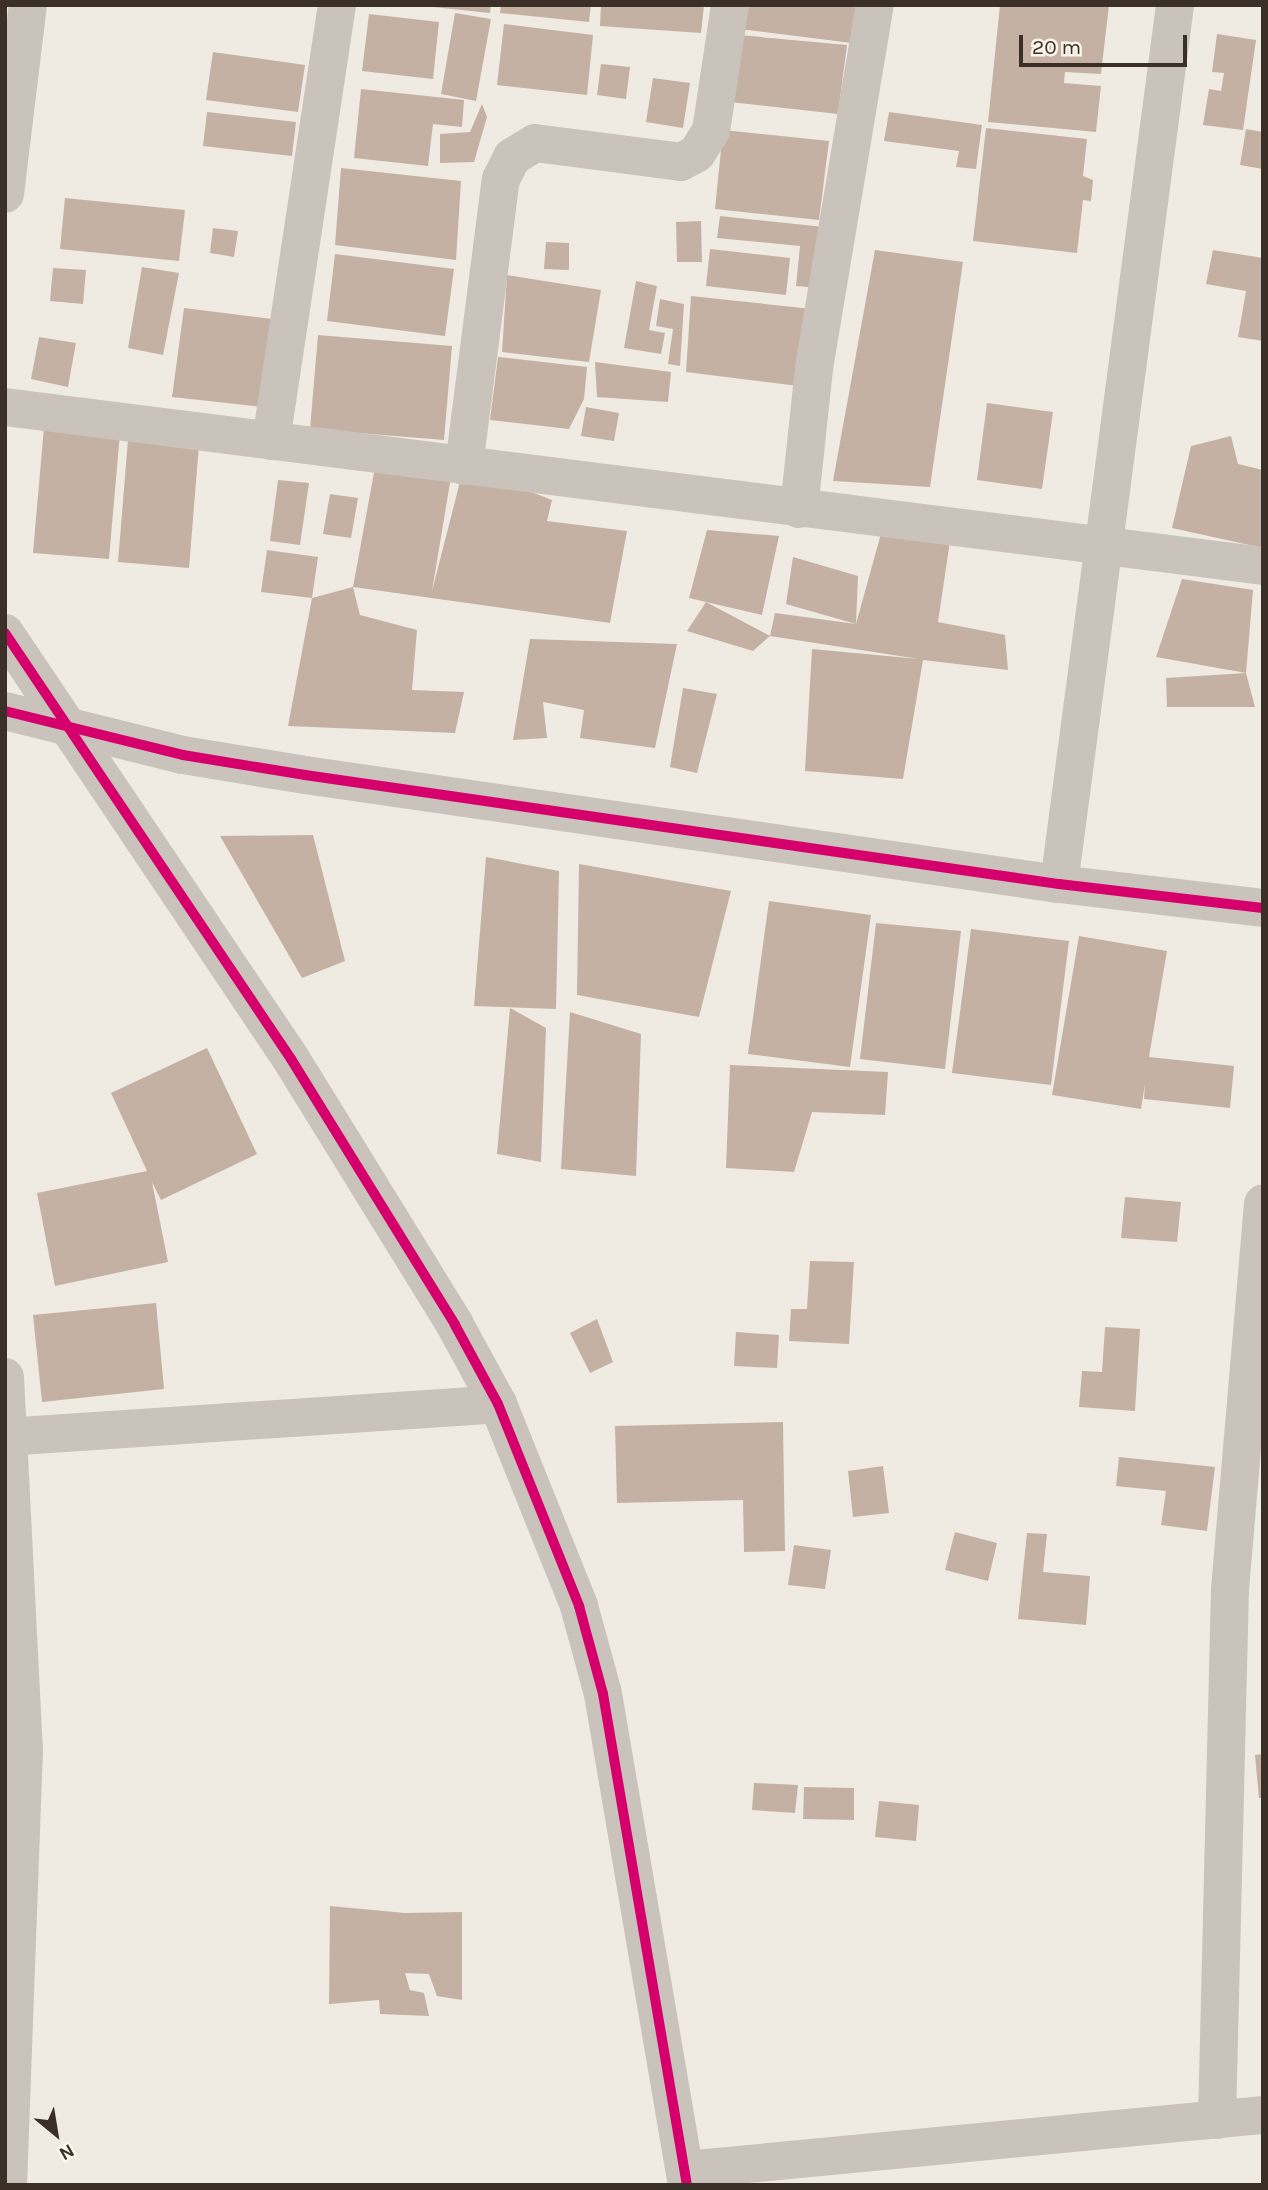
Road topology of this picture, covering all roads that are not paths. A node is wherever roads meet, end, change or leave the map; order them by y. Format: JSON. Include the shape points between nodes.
{"nodes":[{"id":1,"x":28,"y":5,"type":"edge"},
{"id":2,"x":337,"y":5,"type":"edge"},
{"id":3,"x":730,"y":5,"type":"edge"},
{"id":4,"x":875,"y":5,"type":"edge"},
{"id":5,"x":1175,"y":5,"type":"edge"},
{"id":6,"x":5,"y":194,"type":"edge"},
{"id":7,"x":5,"y":407,"type":"edge"},
{"id":8,"x":271,"y":441,"type":"junction"},
{"id":9,"x":464,"y":466,"type":"junction"},
{"id":10,"x":799,"y":509,"type":"junction"},
{"id":11,"x":1103,"y":548,"type":"junction"},
{"id":12,"x":1263,"y":566,"type":"edge"},
{"id":13,"x":5,"y":633,"type":"edge"},
{"id":14,"x":5,"y":711,"type":"edge"},
{"id":15,"x":76,"y":732,"type":"junction"},
{"id":16,"x":1059,"y":884,"type":"junction"},
{"id":17,"x":1263,"y":908,"type":"edge"},
{"id":18,"x":1263,"y":1203,"type":"edge"},
{"id":19,"x":5,"y":1377,"type":"edge"},
{"id":20,"x":498,"y":1404,"type":"junction"},
{"id":21,"x":8,"y":1437,"type":"edge"},
{"id":22,"x":14,"y":1749,"type":"edge"},
{"id":23,"x":1263,"y":2115,"type":"edge"},
{"id":24,"x":1217,"y":2120,"type":"junction"},
{"id":25,"x":686,"y":2177,"type":"edge"},
{"id":26,"x":7,"y":2181,"type":"edge"}],
"edges":[{"from":1,"to":6,"type":"street"},
{"from":2,"to":8,"type":"street"},
{"from":3,"to":9,"type":"street","via":[[710,131],[696,153],[681,162],[535,143],[512,158],[501,179]]},
{"from":4,"to":10,"type":"street","via":[[814,368]]},
{"from":5,"to":11,"type":"street"},
{"from":7,"to":8,"type":"street"},
{"from":8,"to":9,"type":"street"},
{"from":9,"to":10,"type":"street"},
{"from":10,"to":11,"type":"street"},
{"from":11,"to":12,"type":"street"},
{"from":11,"to":16,"type":"street"},
{"from":13,"to":15,"type":"street"},
{"from":14,"to":15,"type":"street"},
{"from":15,"to":16,"type":"street","via":[[305,775]]},
{"from":15,"to":20,"type":"street","via":[[291,1059]]},
{"from":16,"to":17,"type":"street"},
{"from":18,"to":24,"type":"street","via":[[1230,1589]]},
{"from":19,"to":21,"type":"street"},
{"from":20,"to":21,"type":"street"},
{"from":20,"to":25,"type":"street","via":[[579,1605],[603,1694]]},
{"from":21,"to":22,"type":"street"},
{"from":22,"to":26,"type":"street"},
{"from":23,"to":24,"type":"street"},
{"from":24,"to":25,"type":"street"}]}
